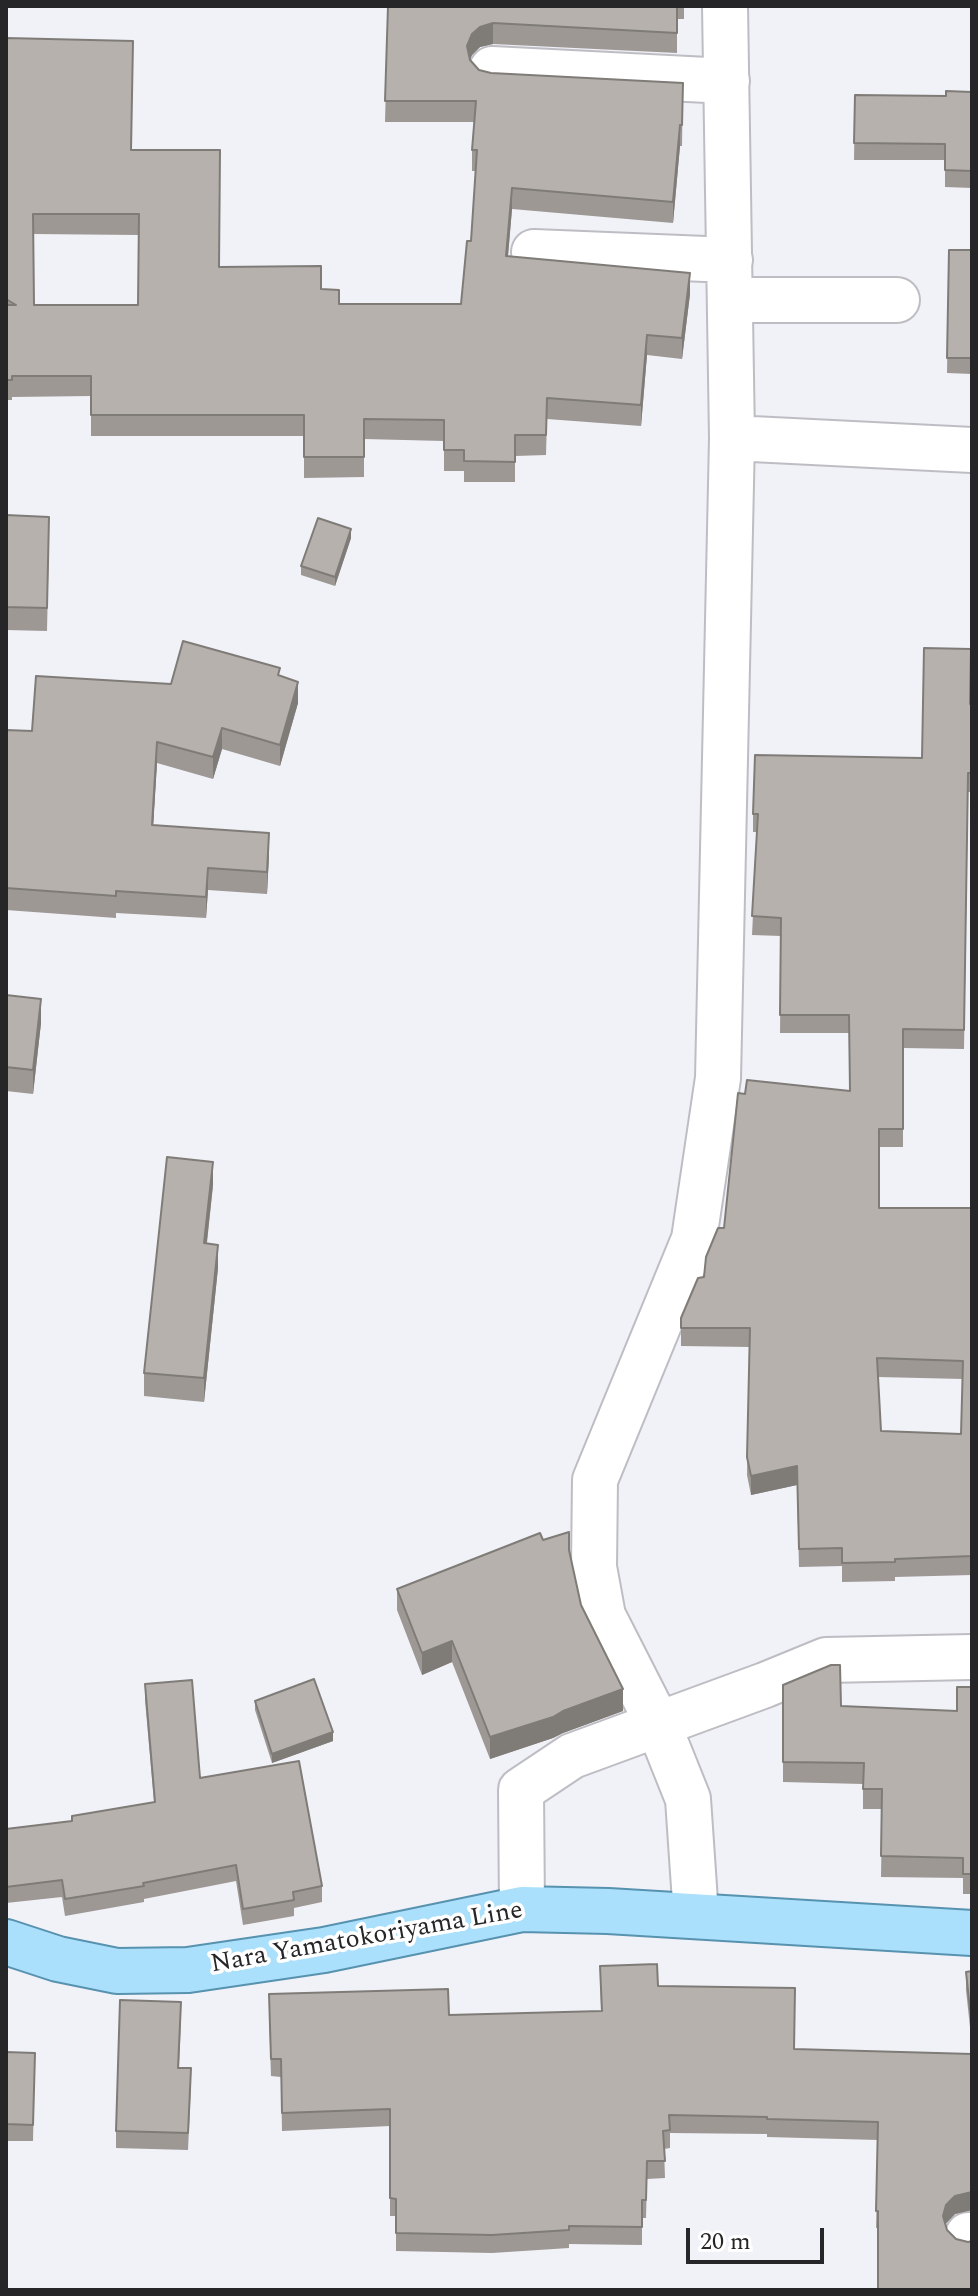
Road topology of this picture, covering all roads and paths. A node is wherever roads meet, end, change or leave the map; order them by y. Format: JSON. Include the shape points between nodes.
{"nodes":[{"id":1,"x":725,"y":6,"type":"edge"},
{"id":2,"x":492,"y":69,"type":"dead end"},
{"id":3,"x":727,"y":81,"type":"junction"},
{"id":4,"x":534,"y":252,"type":"dead end"},
{"id":5,"x":730,"y":280,"type":"junction"},
{"id":6,"x":897,"y":300,"type":"dead end"},
{"id":7,"x":732,"y":438,"type":"junction"},
{"id":8,"x":972,"y":450,"type":"edge"},
{"id":9,"x":972,"y":1657,"type":"edge"},
{"id":10,"x":658,"y":1724,"type":"junction"},
{"id":11,"x":522,"y":1909,"type":"junction"},
{"id":12,"x":696,"y":1916,"type":"junction"},
{"id":13,"x":972,"y":1933,"type":"edge"},
{"id":14,"x":6,"y":1942,"type":"edge"}],
"edges":[{"from":1,"to":3,"type":"street"},
{"from":2,"to":3,"type":"street"},
{"from":3,"to":5,"type":"street"},
{"from":4,"to":5,"type":"street"},
{"from":5,"to":6,"type":"street"},
{"from":5,"to":7,"type":"street"},
{"from":7,"to":8,"type":"street"},
{"from":7,"to":10,"type":"street","via":[[718,1078],[694,1239],[595,1480],[594,1567],[603,1616]]},
{"from":9,"to":10,"type":"street","via":[[826,1660]]},
{"from":10,"to":11,"type":"street","via":[[572,1756],[521,1790]]},
{"from":10,"to":12,"type":"street","via":[[688,1799]]},
{"from":11,"to":12,"type":"main road","name":"Nara Yamatokoriyama Line"},
{"from":11,"to":14,"type":"main road","name":"Nara Yamatokoriyama Line","via":[[324,1950],[188,1970],[117,1971]]},
{"from":12,"to":13,"type":"main road","name":"Nara Yamatokoriyama Line"}]}
